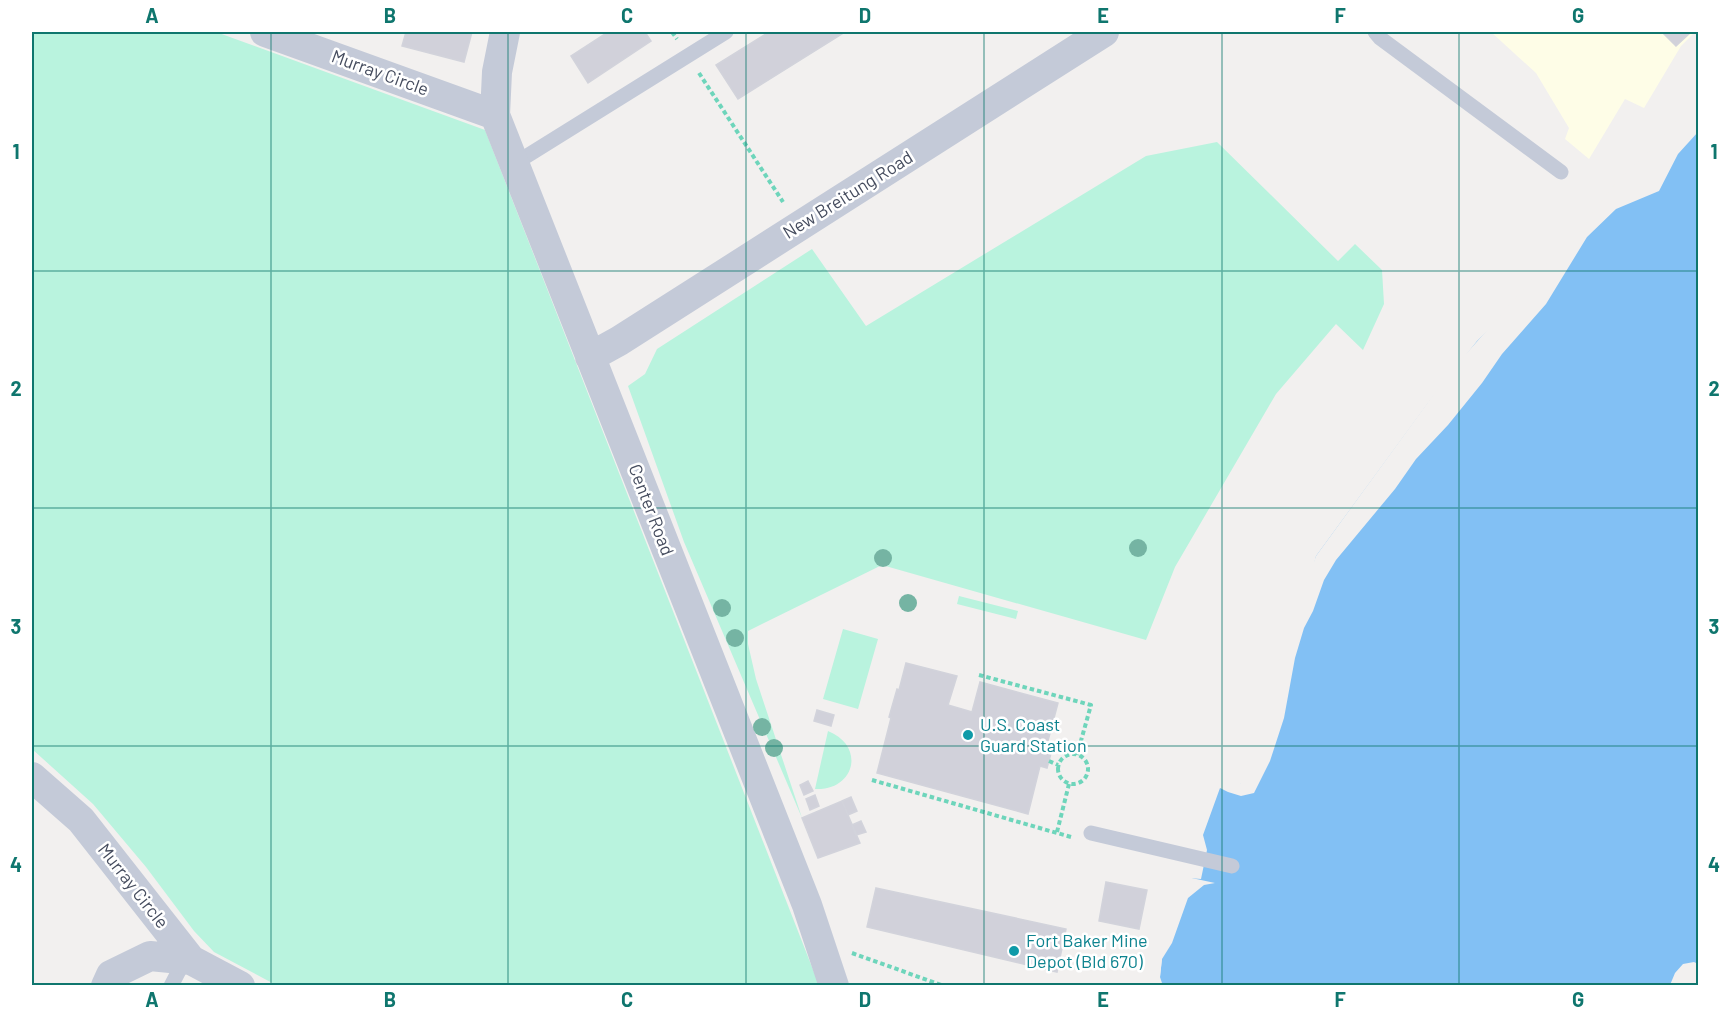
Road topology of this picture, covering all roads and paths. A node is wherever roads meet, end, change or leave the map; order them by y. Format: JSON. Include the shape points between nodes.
{"nodes":[{"id":1,"x":265,"y":32,"type":"edge"},
{"id":2,"x":505,"y":32,"type":"edge"},
{"id":3,"x":672,"y":32,"type":"edge"},
{"id":4,"x":726,"y":32,"type":"edge"},
{"id":5,"x":1104,"y":32,"type":"edge"},
{"id":6,"x":1375,"y":32,"type":"edge"},
{"id":7,"x":678,"y":40,"type":"dead end"},
{"id":8,"x":696,"y":68,"type":"dead end"},
{"id":9,"x":495,"y":115,"type":"junction"},
{"id":10,"x":514,"y":164,"type":"junction"},
{"id":11,"x":1561,"y":172,"type":"dead end"},
{"id":12,"x":799,"y":225,"type":"junction"},
{"id":13,"x":590,"y":357,"type":"junction"},
{"id":14,"x":979,"y":675,"type":"dead end"},
{"id":15,"x":1077,"y":755,"type":"junction"},
{"id":16,"x":1049,"y":761,"type":"dead end"},
{"id":17,"x":1058,"y":765,"type":"junction"},
{"id":18,"x":32,"y":777,"type":"edge"},
{"id":19,"x":872,"y":780,"type":"dead end"},
{"id":20,"x":1069,"y":784,"type":"junction"},
{"id":21,"x":1057,"y":832,"type":"junction"},
{"id":22,"x":1091,"y":833,"type":"dead end"},
{"id":23,"x":1073,"y":837,"type":"dead end"},
{"id":24,"x":1232,"y":866,"type":"dead end"},
{"id":25,"x":820,"y":942,"type":"junction"},
{"id":26,"x":188,"y":959,"type":"junction"},
{"id":27,"x":106,"y":986,"type":"edge"},
{"id":28,"x":171,"y":986,"type":"edge"},
{"id":29,"x":240,"y":986,"type":"edge"},
{"id":30,"x":834,"y":986,"type":"edge"},
{"id":31,"x":944,"y":986,"type":"edge"}],
"edges":[{"from":1,"to":9,"type":"street","name":"Murray Circle"},
{"from":2,"to":9,"type":"street","name":"Center Road","via":[[497,72]]},
{"from":3,"to":7,"type":"path"},
{"from":4,"to":10,"type":"lane"},
{"from":5,"to":12,"type":"street","name":"New Breitung Road"},
{"from":6,"to":11,"type":"lane"},
{"from":8,"to":12,"type":"path"},
{"from":9,"to":10,"type":"street","name":"Center Road"},
{"from":10,"to":13,"type":"street","name":"Center Road"},
{"from":12,"to":13,"type":"street","name":"New Breitung Road"},
{"from":13,"to":25,"type":"street","name":"Center Road"},
{"from":14,"to":15,"type":"path","via":[[1091,705]]},
{"from":15,"to":17,"type":"path","via":[[1065,756]]},
{"from":15,"to":20,"type":"path","via":[[1087,762],[1088,772],[1079,784]]},
{"from":16,"to":17,"type":"path"},
{"from":17,"to":20,"type":"path","via":[[1060,779]]},
{"from":18,"to":26,"type":"street","name":"Murray Circle","via":[[81,820]]},
{"from":19,"to":21,"type":"path"},
{"from":20,"to":21,"type":"path"},
{"from":21,"to":23,"type":"path"},
{"from":22,"to":24,"type":"lane"},
{"from":25,"to":30,"type":"street","name":"Center Road"},
{"from":25,"to":31,"type":"path"},
{"from":26,"to":27,"type":"street","via":[[150,956],[111,975]]},
{"from":26,"to":28,"type":"lane"},
{"from":26,"to":29,"type":"street","name":"Murray Circle"}]}
